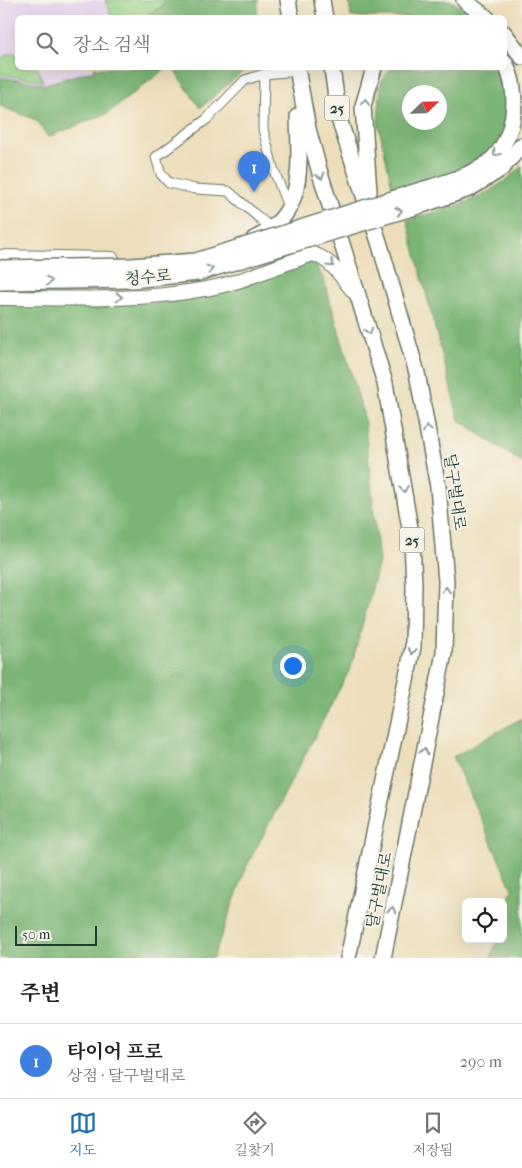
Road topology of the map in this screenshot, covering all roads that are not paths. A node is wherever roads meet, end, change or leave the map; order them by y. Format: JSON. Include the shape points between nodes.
{"nodes":[{"id":1,"x":288,"y":0,"type":"edge"},
{"id":2,"x":322,"y":0,"type":"edge"},
{"id":3,"x":464,"y":0,"type":"edge"},
{"id":4,"x":290,"y":15,"type":"edge"},
{"id":5,"x":324,"y":15,"type":"edge"},
{"id":6,"x":484,"y":15,"type":"edge"},
{"id":7,"x":507,"y":36,"type":"edge"},
{"id":8,"x":522,"y":57,"type":"edge"},
{"id":9,"x":507,"y":64,"type":"edge"},
{"id":10,"x":332,"y":70,"type":"edge"},
{"id":11,"x":373,"y":70,"type":"edge"},
{"id":12,"x":264,"y":74,"type":"junction"},
{"id":13,"x":299,"y":74,"type":"edge"},
{"id":14,"x":522,"y":145,"type":"edge"},
{"id":15,"x":423,"y":197,"type":"junction"},
{"id":16,"x":289,"y":209,"type":"junction"},
{"id":17,"x":272,"y":229,"type":"junction"},
{"id":18,"x":246,"y":242,"type":"joint"},
{"id":19,"x":380,"y":245,"type":"junction"},
{"id":20,"x":0,"y":257,"type":"edge"},
{"id":21,"x":0,"y":268,"type":"edge"},
{"id":22,"x":0,"y":282,"type":"edge"},
{"id":23,"x":359,"y":296,"type":"junction"},
{"id":24,"x":0,"y":298,"type":"edge"},
{"id":25,"x":348,"y":958,"type":"edge"},
{"id":26,"x":383,"y":958,"type":"edge"}],
"edges":[{"from":1,"to":4,"type":"main road"},
{"from":2,"to":5,"type":"main road"},
{"from":3,"to":6,"type":"main road"},
{"from":7,"to":8,"type":"main road"},
{"from":9,"to":15,"type":"main road","one_way":true,"via":[[518,98],[515,124],[498,153],[483,166]]},
{"from":10,"to":19,"type":"main road","name":"달구벌대로","number":"25","via":[[339,119]]},
{"from":19,"to":11,"type":"main road","one_way":true,"via":[[368,188],[363,106]]},
{"from":12,"to":13,"type":"street"},
{"from":12,"to":16,"type":"street","via":[[263,129],[273,168]]},
{"from":12,"to":17,"type":"street","via":[[245,80],[207,118],[156,157],[161,174],[169,183],[195,190],[228,191]]},
{"from":13,"to":16,"type":"main road","via":[[299,172]]},
{"from":13,"to":23,"type":"main road","name":"달구벌대로","number":"25","one_way":true,"via":[[317,164]]},
{"from":14,"to":15,"type":"main road","via":[[501,169],[469,189]]},
{"from":15,"to":21,"type":"main road","bridge":true,"via":[[196,261],[131,266]]},
{"from":22,"to":15,"type":"main road","one_way":true,"bridge":true,"via":[[132,280],[198,273]]},
{"from":16,"to":17,"type":"main road"},
{"from":17,"to":18,"type":"main road"},
{"from":18,"to":20,"type":"main road","name":"청수로","via":[[204,255],[150,260]]},
{"from":26,"to":19,"type":"main road","name":"달구벌대로","number":"25","one_way":true,"via":[[444,653],[446,581],[438,487],[417,373]]},
{"from":24,"to":23,"type":"main road","name":"청수로","one_way":true,"via":[[135,297],[204,290],[313,254],[337,268],[348,287]]},
{"from":23,"to":25,"type":"main road","name":"달구벌대로","number":"25","one_way":true,"via":[[385,383],[412,540],[413,647]]}]}
